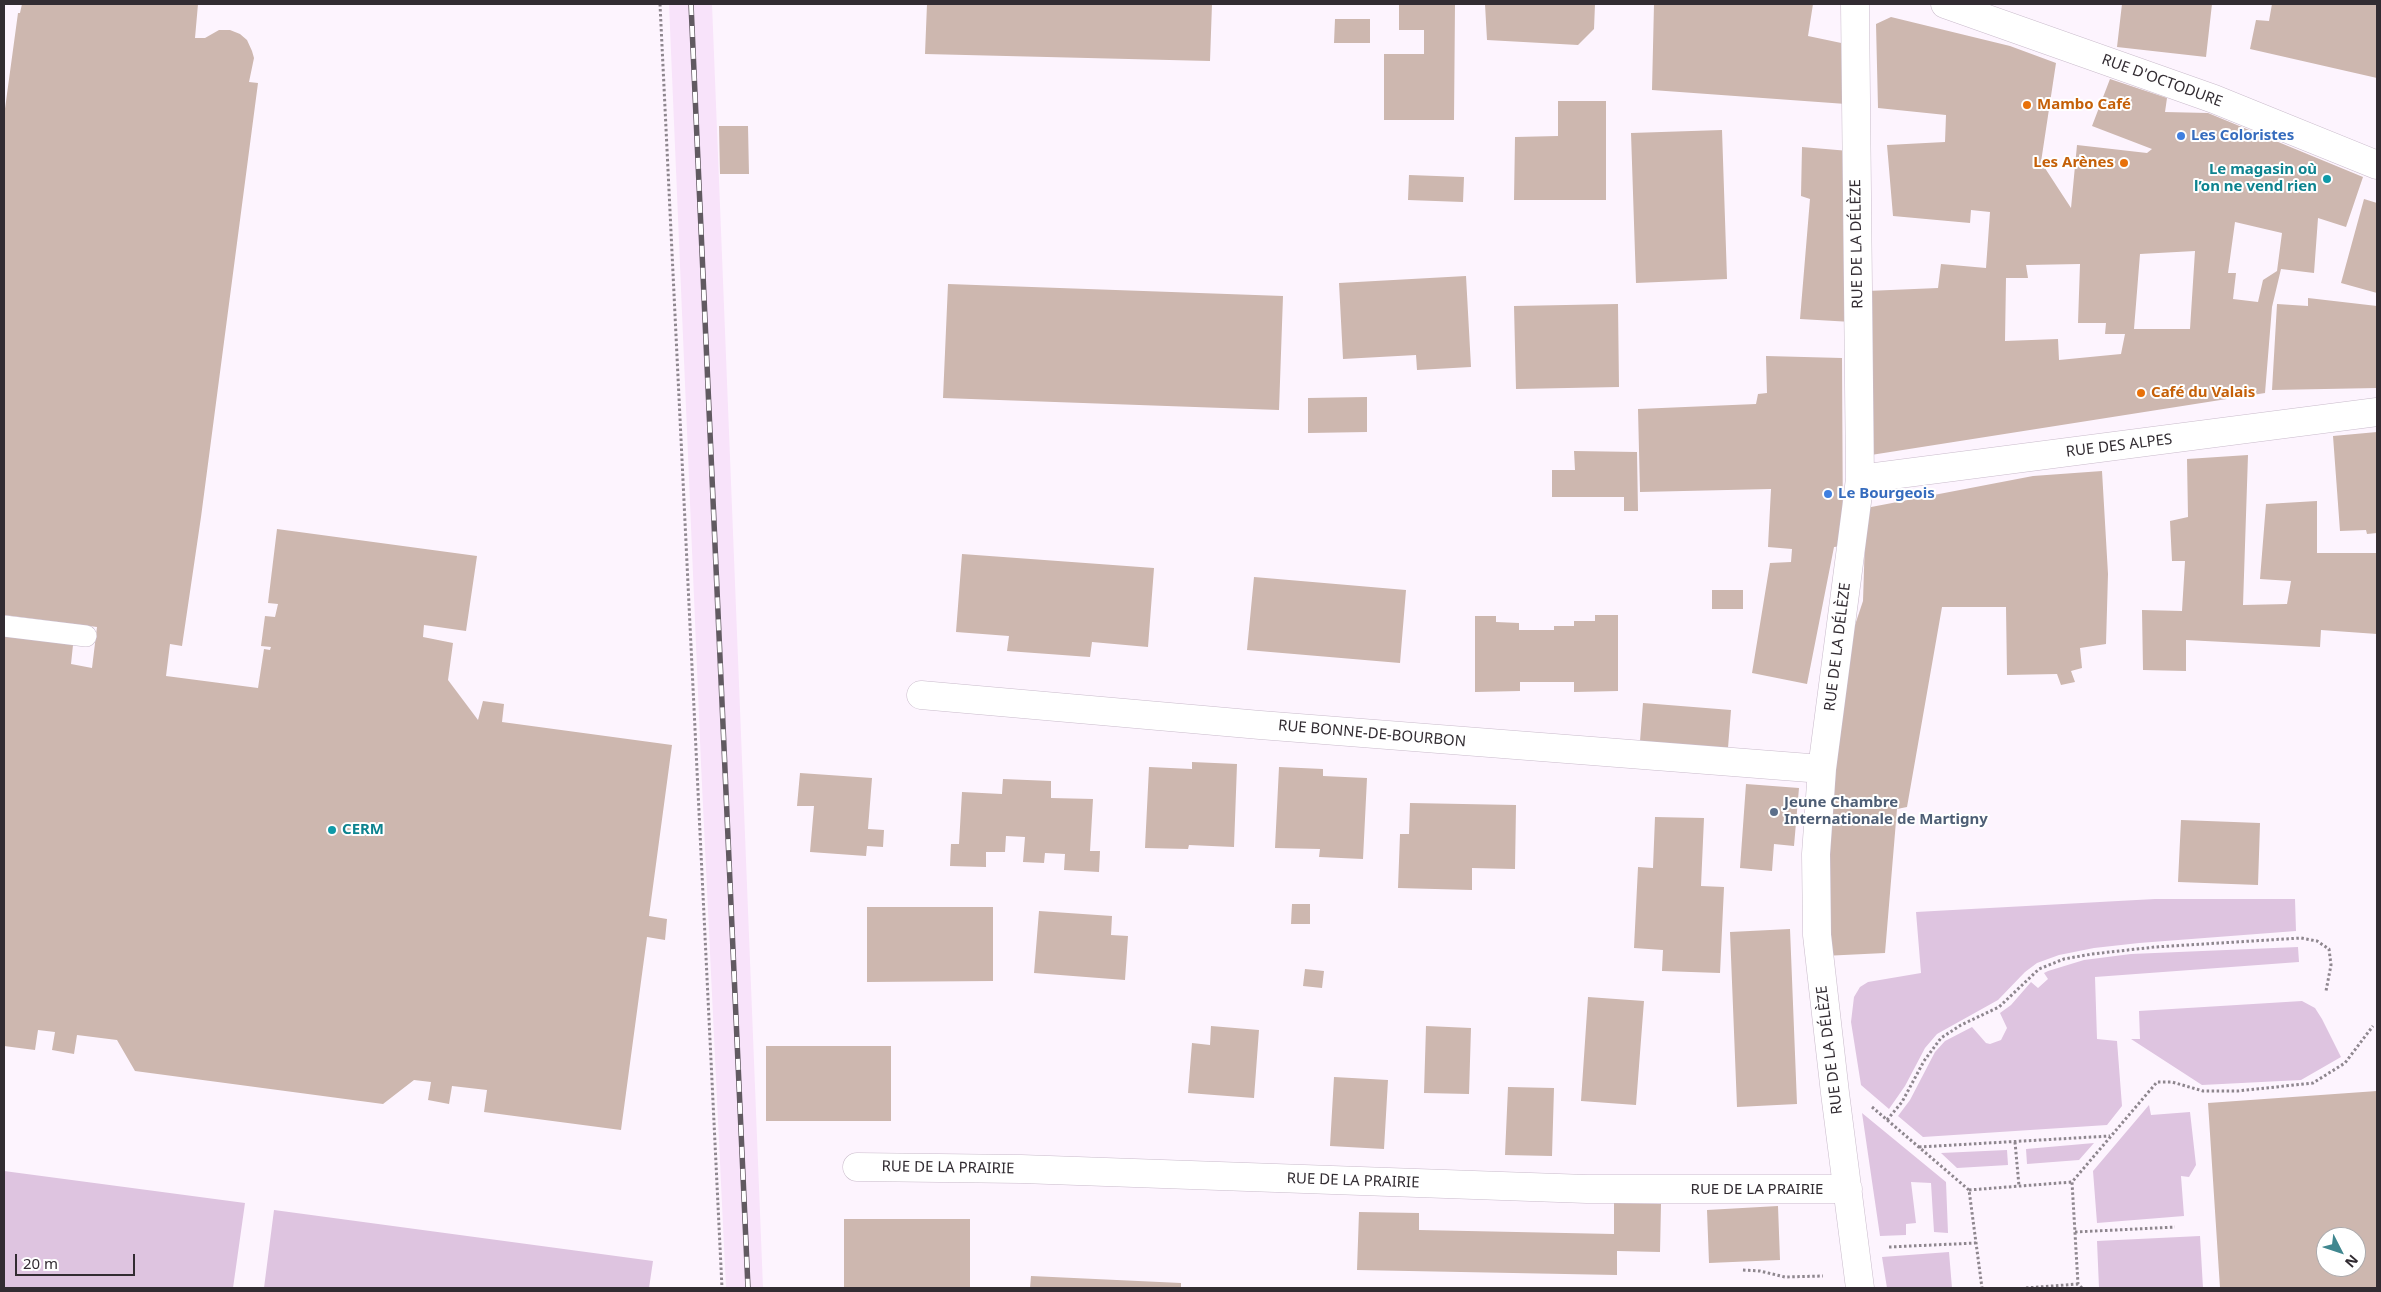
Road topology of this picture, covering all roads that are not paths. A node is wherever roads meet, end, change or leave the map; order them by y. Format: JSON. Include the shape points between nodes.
{"nodes":[{"id":1,"x":1855,"y":4,"type":"edge"},
{"id":2,"x":1945,"y":4,"type":"edge"},
{"id":3,"x":2377,"y":165,"type":"edge"},
{"id":4,"x":2377,"y":412,"type":"edge"},
{"id":5,"x":1860,"y":479,"type":"junction"},
{"id":6,"x":4,"y":626,"type":"edge"},
{"id":7,"x":86,"y":636,"type":"dead end"},
{"id":8,"x":922,"y":695,"type":"dead end"},
{"id":9,"x":1822,"y":769,"type":"junction"},
{"id":10,"x":857,"y":1167,"type":"dead end"},
{"id":11,"x":1848,"y":1189,"type":"junction"},
{"id":12,"x":1858,"y":1271,"type":"edge"}],
"edges":[{"from":1,"to":5,"type":"street","name":"RUE DE LA DÉLÈZE"},
{"from":2,"to":3,"type":"street","name":"RUE D'OCTODURE","via":[[2205,96]]},
{"from":4,"to":5,"type":"street","name":"RUE DES ALPES"},
{"from":5,"to":9,"type":"street","name":"RUE DE LA DÉLÈZE"},
{"from":6,"to":7,"type":"lane"},
{"from":8,"to":9,"type":"street","name":"RUE BONNE-DE-BOURBON"},
{"from":9,"to":11,"type":"street","name":"RUE DE LA DÉLÈZE","via":[[1816,846],[1817,934]]},
{"from":10,"to":11,"type":"street","name":"RUE DE LA PRAIRIE","via":[[1021,1169],[1587,1189]]},
{"from":11,"to":12,"type":"street","name":"RUE DE LA DÉLÈZE"}]}
